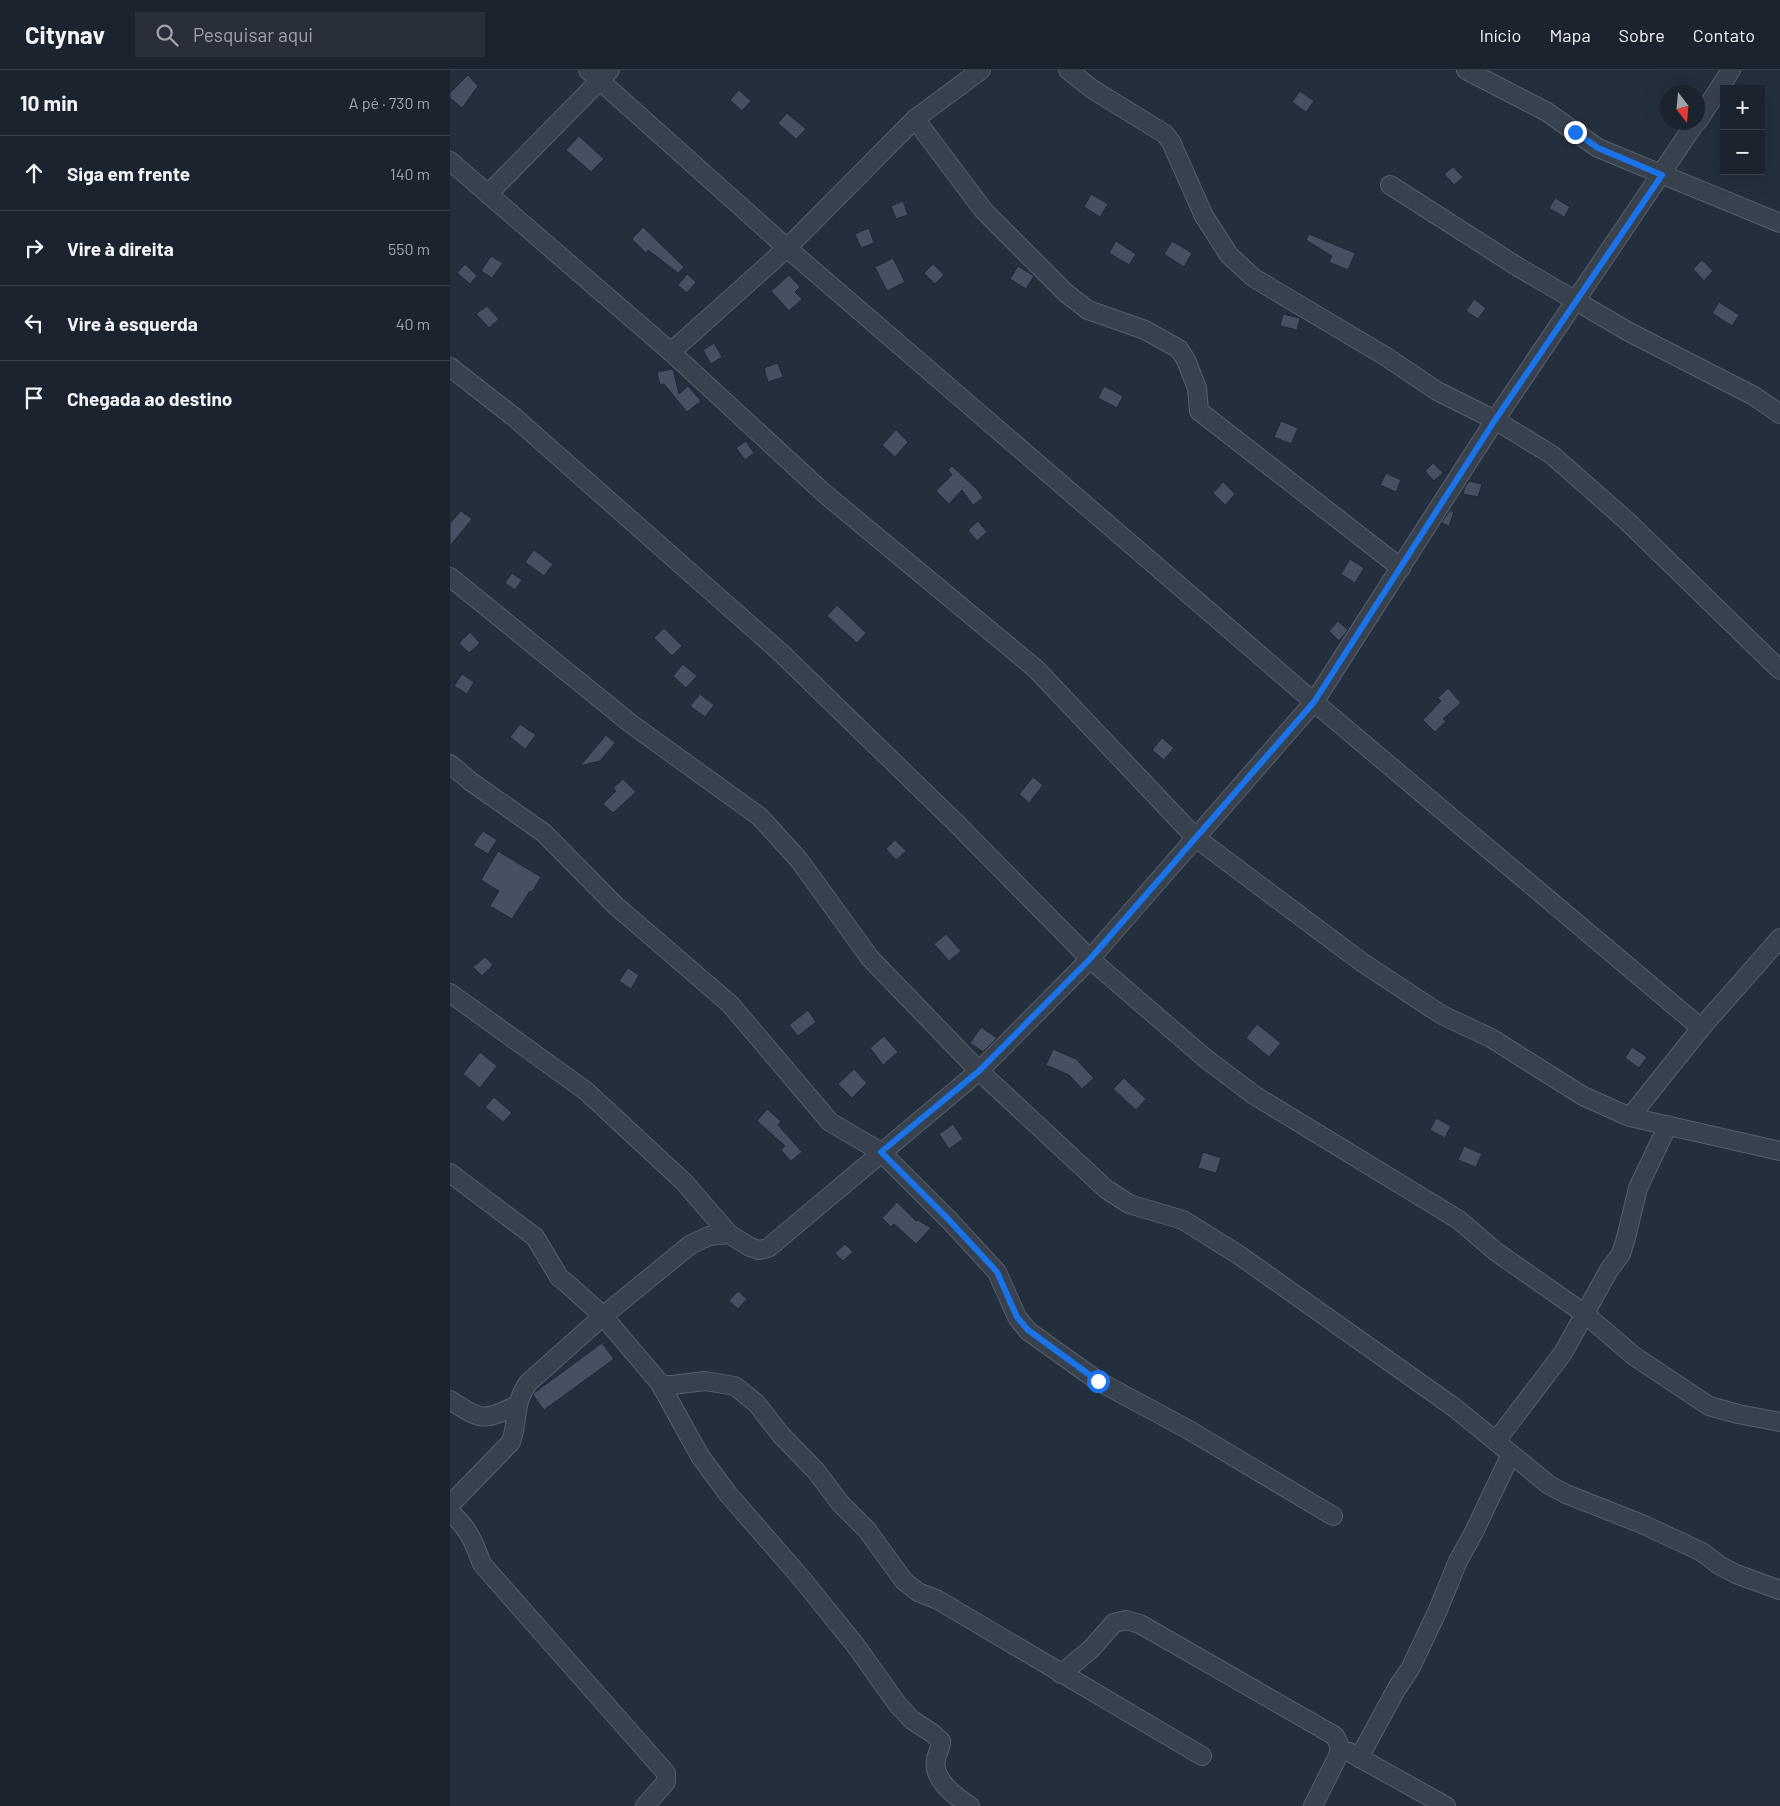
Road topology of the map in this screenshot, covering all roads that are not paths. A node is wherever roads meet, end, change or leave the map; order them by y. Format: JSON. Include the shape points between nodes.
{"nodes":[{"id":1,"x":981,"y":70,"type":"edge"},
{"id":2,"x":1068,"y":70,"type":"edge"},
{"id":3,"x":1466,"y":70,"type":"edge"},
{"id":4,"x":1731,"y":70,"type":"edge"},
{"id":5,"x":600,"y":73,"type":"edge"},
{"id":6,"x":1705,"y":110,"type":"edge"},
{"id":7,"x":915,"y":118,"type":"junction"},
{"id":8,"x":1692,"y":130,"type":"edge"},
{"id":9,"x":450,"y":161,"type":"edge"},
{"id":10,"x":1662,"y":175,"type":"junction"},
{"id":11,"x":1390,"y":185,"type":"dead end"},
{"id":12,"x":488,"y":194,"type":"junction"},
{"id":13,"x":1780,"y":223,"type":"edge"},
{"id":14,"x":787,"y":248,"type":"junction"},
{"id":15,"x":1576,"y":301,"type":"junction"},
{"id":16,"x":671,"y":352,"type":"junction"},
{"id":17,"x":450,"y":367,"type":"edge"},
{"id":18,"x":1780,"y":414,"type":"edge"},
{"id":19,"x":1495,"y":420,"type":"junction"},
{"id":20,"x":1401,"y":568,"type":"junction"},
{"id":21,"x":450,"y":576,"type":"edge"},
{"id":22,"x":1780,"y":670,"type":"edge"},
{"id":23,"x":1314,"y":702,"type":"junction"},
{"id":24,"x":450,"y":764,"type":"edge"},
{"id":25,"x":1196,"y":838,"type":"junction"},
{"id":26,"x":1780,"y":938,"type":"edge"},
{"id":27,"x":1090,"y":959,"type":"junction"},
{"id":28,"x":450,"y":993,"type":"edge"},
{"id":29,"x":1701,"y":1028,"type":"junction"},
{"id":30,"x":979,"y":1071,"type":"junction"},
{"id":31,"x":1630,"y":1117,"type":"junction"},
{"id":32,"x":1668,"y":1125,"type":"junction"},
{"id":33,"x":1780,"y":1151,"type":"edge"},
{"id":34,"x":881,"y":1152,"type":"junction"},
{"id":35,"x":450,"y":1173,"type":"edge"},
{"id":36,"x":729,"y":1234,"type":"junction"},
{"id":37,"x":1585,"y":1314,"type":"junction"},
{"id":38,"x":602,"y":1316,"type":"junction"},
{"id":39,"x":659,"y":1382,"type":"junction"},
{"id":40,"x":450,"y":1400,"type":"edge"},
{"id":41,"x":517,"y":1405,"type":"junction"},
{"id":42,"x":1780,"y":1422,"type":"edge"},
{"id":43,"x":1496,"y":1441,"type":"junction"},
{"id":44,"x":1511,"y":1454,"type":"junction"},
{"id":45,"x":450,"y":1505,"type":"edge"},
{"id":46,"x":450,"y":1512,"type":"edge"},
{"id":47,"x":1333,"y":1516,"type":"dead end"},
{"id":48,"x":1780,"y":1590,"type":"edge"},
{"id":49,"x":1061,"y":1674,"type":"junction"},
{"id":50,"x":1340,"y":1747,"type":"junction"},
{"id":51,"x":1202,"y":1756,"type":"dead end"},
{"id":52,"x":1359,"y":1758,"type":"junction"},
{"id":53,"x":645,"y":1806,"type":"edge"},
{"id":54,"x":970,"y":1806,"type":"edge"},
{"id":55,"x":1313,"y":1806,"type":"edge"},
{"id":56,"x":1446,"y":1806,"type":"edge"}],
"edges":[{"from":1,"to":7,"type":"street"},
{"from":2,"to":19,"type":"street","via":[[1092,89],[1165,134],[1204,216],[1229,256],[1254,278],[1385,356],[1436,391]]},
{"from":3,"to":10,"type":"street","via":[[1547,112],[1598,148]]},
{"from":4,"to":6,"type":"street"},
{"from":5,"to":12,"type":"street"},
{"from":5,"to":14,"type":"street"},
{"from":7,"to":14,"type":"street"},
{"from":7,"to":20,"type":"street","via":[[984,211],[1066,294],[1088,310],[1145,330],[1179,349],[1197,388],[1199,411]]},
{"from":8,"to":10,"type":"street"},
{"from":9,"to":12,"type":"street"},
{"from":10,"to":13,"type":"street"},
{"from":10,"to":15,"type":"street"},
{"from":11,"to":15,"type":"street"},
{"from":12,"to":16,"type":"street"},
{"from":14,"to":16,"type":"street"},
{"from":14,"to":23,"type":"street"},
{"from":15,"to":18,"type":"street","via":[[1754,396]]},
{"from":15,"to":19,"type":"street"},
{"from":16,"to":25,"type":"street","via":[[825,494],[1036,669]]},
{"from":17,"to":27,"type":"street","via":[[514,417],[779,651]]},
{"from":19,"to":20,"type":"street"},
{"from":19,"to":22,"type":"street","via":[[1552,455],[1627,521]]},
{"from":20,"to":23,"type":"street"},
{"from":21,"to":30,"type":"street","via":[[630,723],[760,817],[799,860],[870,958]]},
{"from":23,"to":25,"type":"street"},
{"from":23,"to":29,"type":"street"},
{"from":24,"to":34,"type":"street","via":[[544,833],[615,905],[730,1004],[830,1122]]},
{"from":25,"to":27,"type":"street"},
{"from":25,"to":31,"type":"street","via":[[1363,963],[1442,1015],[1491,1038],[1583,1096]]},
{"from":26,"to":29,"type":"street"},
{"from":27,"to":30,"type":"street"},
{"from":27,"to":37,"type":"street","via":[[1205,1058],[1254,1095],[1458,1220]]},
{"from":28,"to":36,"type":"street","via":[[586,1091],[684,1182]]},
{"from":29,"to":31,"type":"street"},
{"from":30,"to":34,"type":"street"},
{"from":30,"to":43,"type":"street","via":[[1106,1189],[1129,1204],[1183,1220],[1239,1255]]},
{"from":31,"to":32,"type":"street"},
{"from":32,"to":33,"type":"street"},
{"from":32,"to":37,"type":"street","via":[[1638,1188],[1620,1254]]},
{"from":34,"to":36,"type":"street","via":[[768,1248],[750,1247]]},
{"from":34,"to":47,"type":"street","via":[[997,1272],[1017,1317],[1028,1330],[1098,1381],[1190,1430]]},
{"from":35,"to":38,"type":"street","via":[[535,1237],[559,1277]]},
{"from":36,"to":38,"type":"street","via":[[709,1236],[690,1245]]},
{"from":37,"to":42,"type":"street","via":[[1634,1356],[1709,1406]]},
{"from":37,"to":43,"type":"street","via":[[1563,1354]]},
{"from":38,"to":39,"type":"street"},
{"from":38,"to":41,"type":"street","via":[[528,1382]]},
{"from":39,"to":49,"type":"street","via":[[672,1385],[705,1381],[735,1386],[757,1404],[816,1471],[840,1503],[867,1530],[904,1581]]},
{"from":39,"to":54,"type":"street","via":[[700,1456],[728,1494],[856,1646],[898,1705],[912,1720],[941,1741],[935,1762],[939,1777],[953,1794]]},
{"from":40,"to":41,"type":"street","via":[[484,1417]]},
{"from":41,"to":45,"type":"street","via":[[511,1442]]},
{"from":43,"to":44,"type":"street"},
{"from":44,"to":48,"type":"street","via":[[1549,1485],[1566,1494],[1642,1524],[1702,1552],[1736,1574]]},
{"from":44,"to":52,"type":"street","via":[[1410,1669]]},
{"from":46,"to":53,"type":"street","via":[[471,1535],[482,1564],[666,1772],[666,1782]]},
{"from":49,"to":50,"type":"street","via":[[1091,1649],[1114,1623],[1126,1620],[1140,1624],[1335,1736]]},
{"from":49,"to":51,"type":"street"},
{"from":50,"to":52,"type":"street"},
{"from":50,"to":55,"type":"street"},
{"from":52,"to":56,"type":"street"}]}
